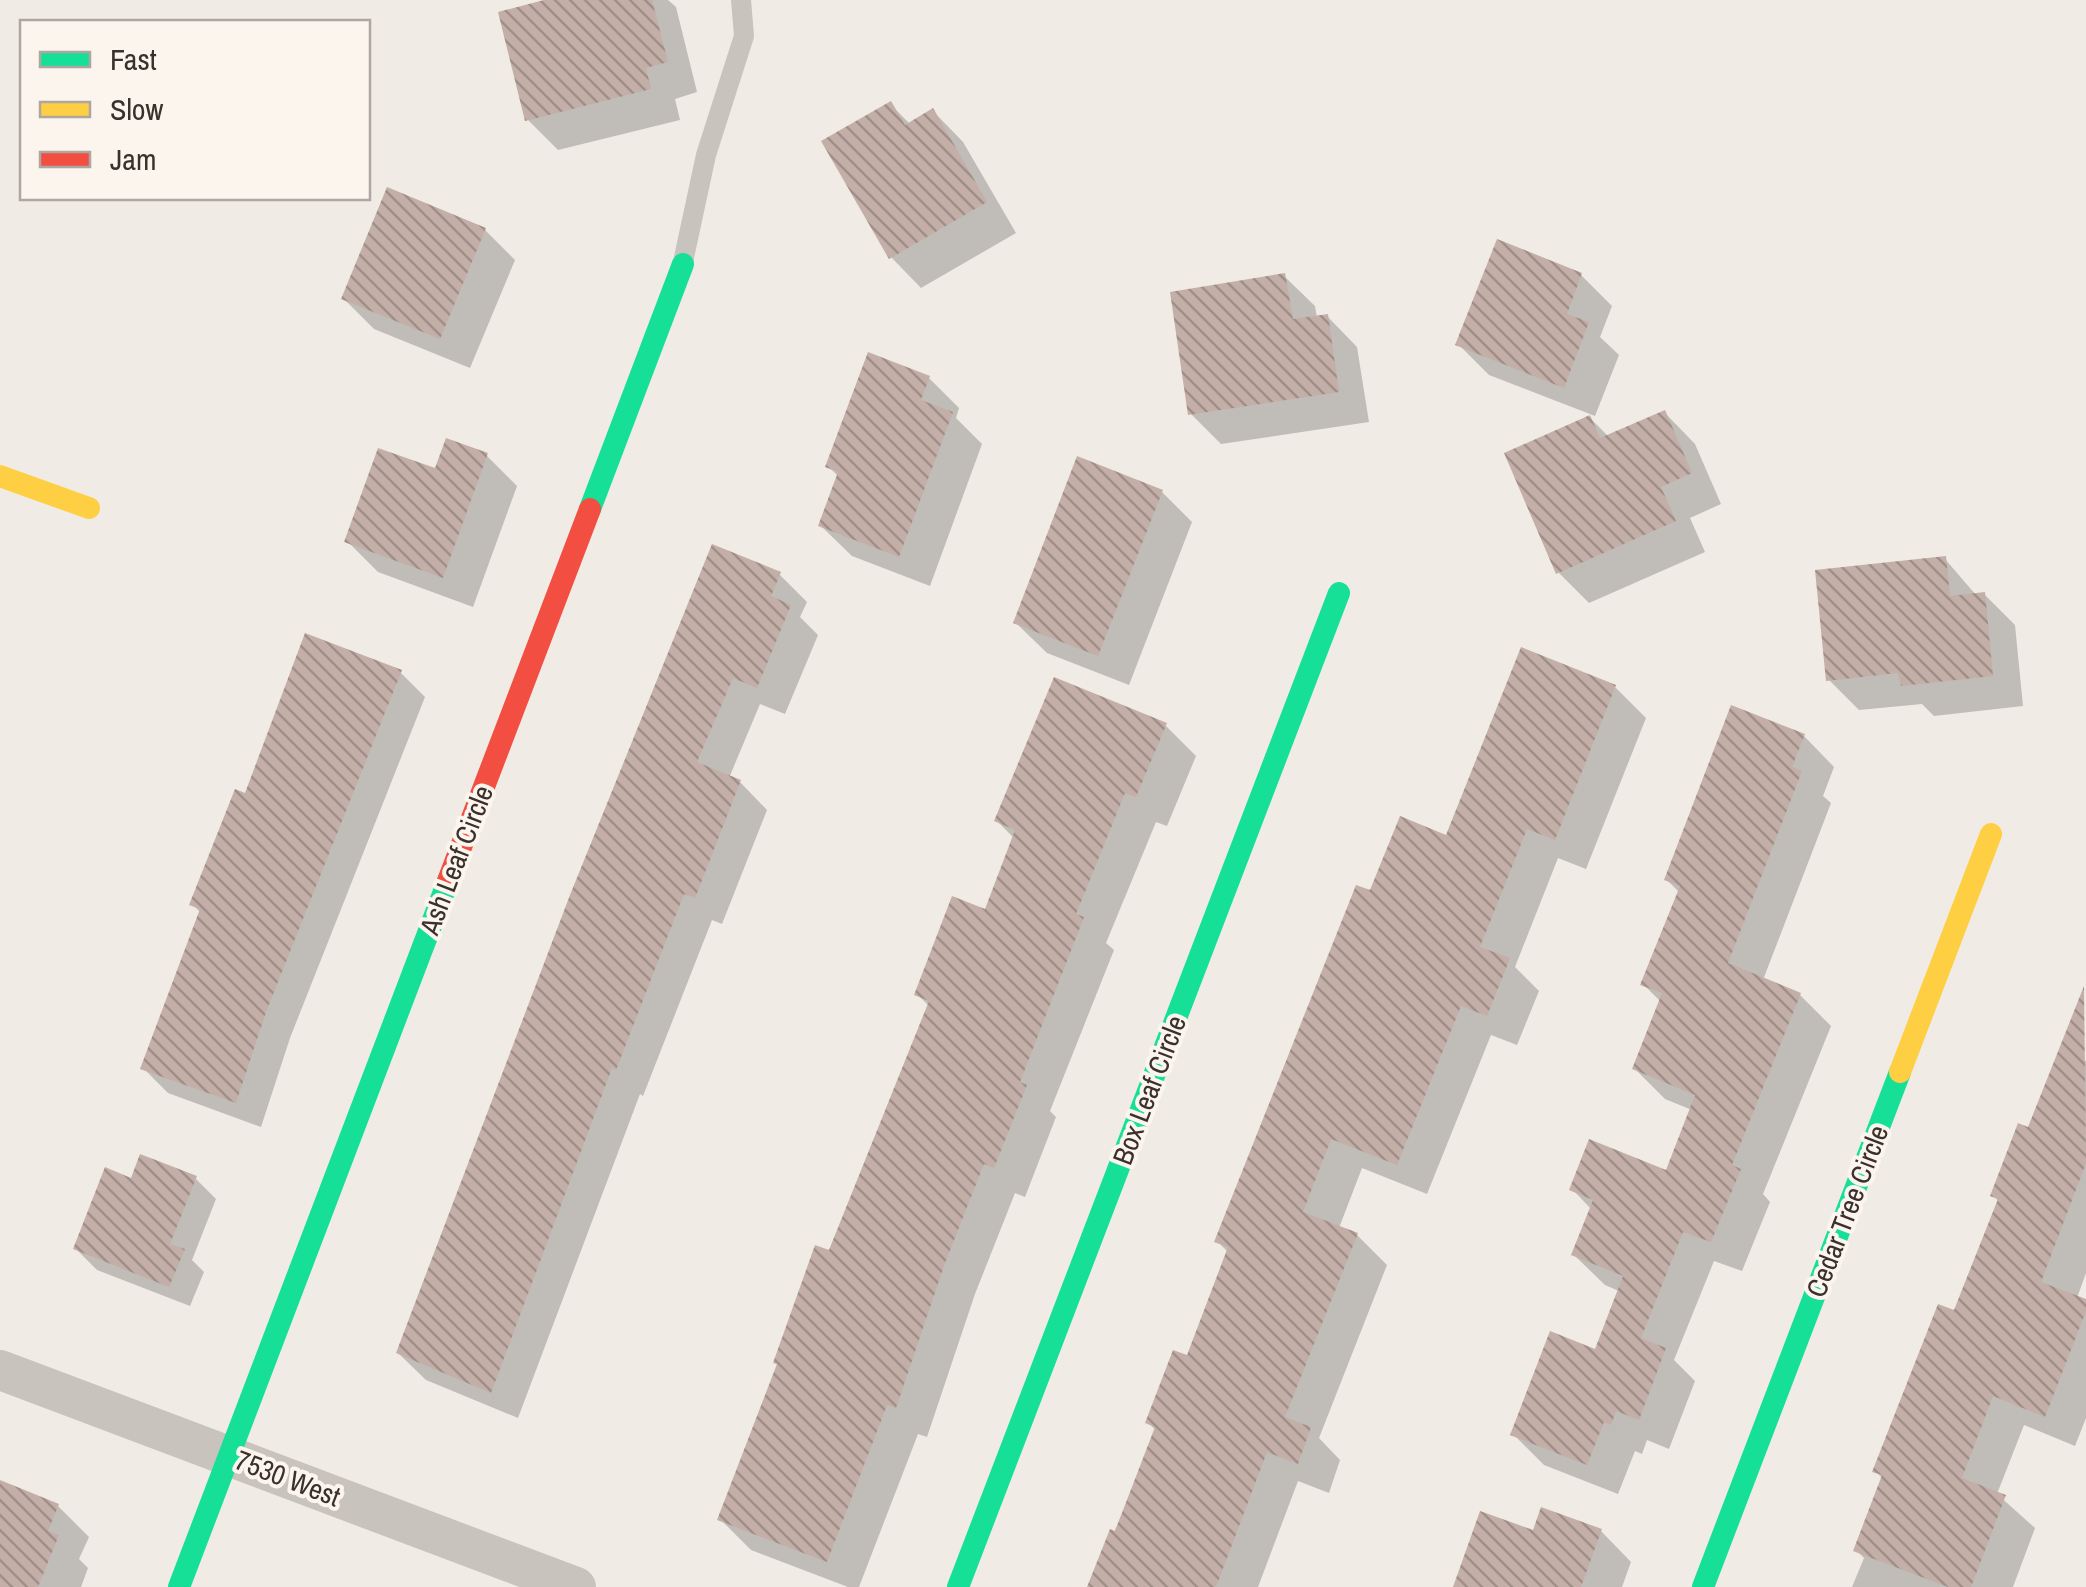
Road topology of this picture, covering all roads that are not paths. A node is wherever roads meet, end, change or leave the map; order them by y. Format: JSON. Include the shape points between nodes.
{"nodes":[{"id":1,"x":740,"y":0,"type":"edge"},
{"id":2,"x":683,"y":264,"type":"joint"},
{"id":3,"x":0,"y":476,"type":"edge"},
{"id":4,"x":89,"y":508,"type":"dead end"},
{"id":5,"x":1340,"y":593,"type":"dead end"},
{"id":6,"x":1990,"y":834,"type":"dead end"},
{"id":7,"x":0,"y":1370,"type":"edge"},
{"id":8,"x":229,"y":1456,"type":"junction"},
{"id":9,"x":179,"y":1587,"type":"edge"},
{"id":10,"x":576,"y":1587,"type":"edge"},
{"id":11,"x":958,"y":1587,"type":"edge"},
{"id":12,"x":1703,"y":1587,"type":"edge"}],
"edges":[{"from":1,"to":2,"type":"lane","via":[[744,36],[706,154]]},
{"from":2,"to":8,"type":"street","name":"Ash Leaf Circle"},
{"from":3,"to":4,"type":"street"},
{"from":5,"to":11,"type":"street","name":"Box Leaf Circle"},
{"from":6,"to":12,"type":"street","name":"Cedar Tree Circle"},
{"from":7,"to":8,"type":"street","name":"7530 West"},
{"from":8,"to":9,"type":"street","name":"Ash Leaf Circle"},
{"from":8,"to":10,"type":"street","name":"7530 West"}]}
